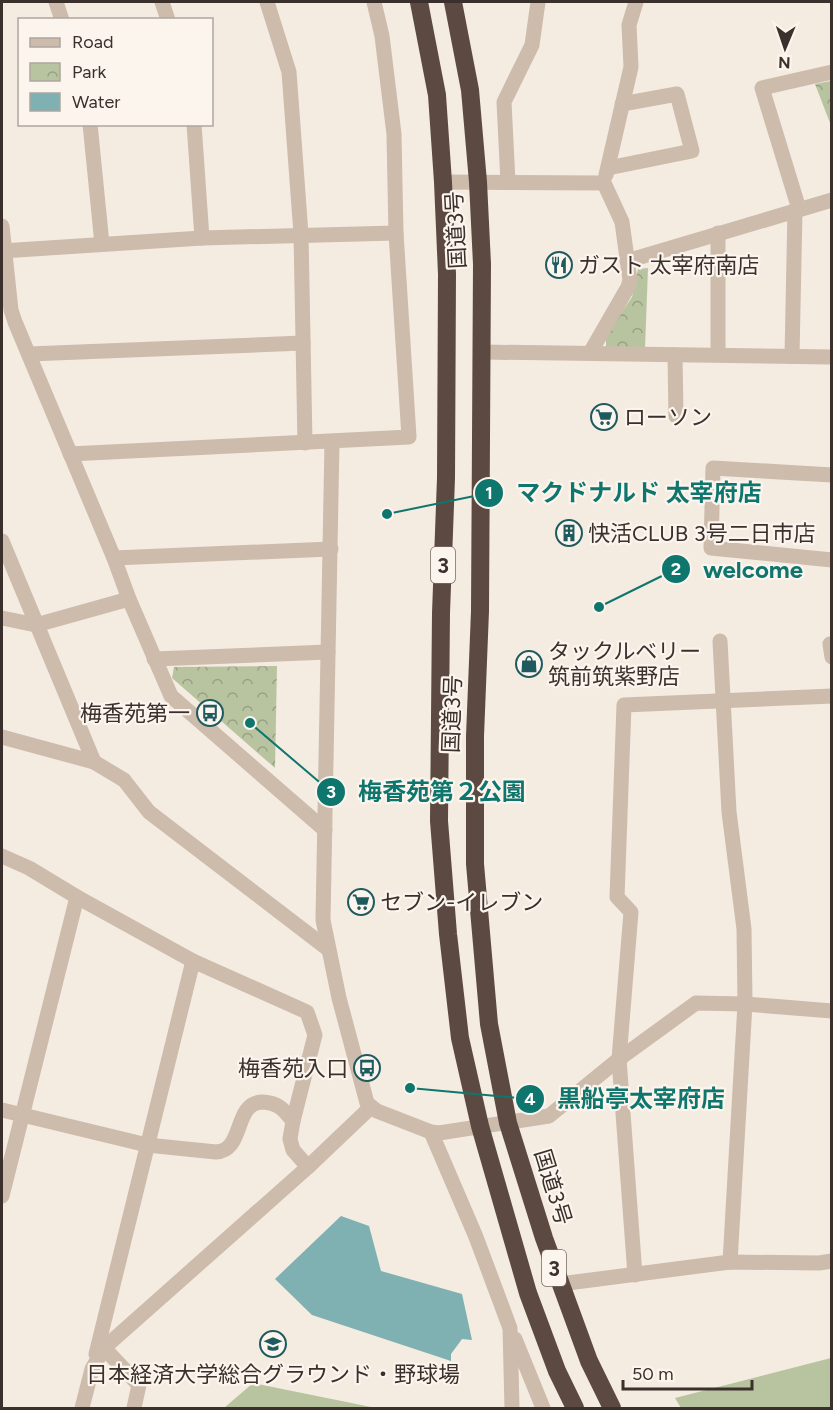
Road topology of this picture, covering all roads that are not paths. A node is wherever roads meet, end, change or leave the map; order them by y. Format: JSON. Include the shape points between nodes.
{"nodes":[{"id":1,"x":56,"y":2,"type":"edge"},
{"id":2,"x":162,"y":2,"type":"edge"},
{"id":3,"x":267,"y":2,"type":"edge"},
{"id":4,"x":374,"y":2,"type":"edge"},
{"id":5,"x":419,"y":2,"type":"edge"},
{"id":6,"x":453,"y":2,"type":"edge"},
{"id":7,"x":538,"y":2,"type":"edge"},
{"id":8,"x":636,"y":2,"type":"edge"},
{"id":9,"x":61,"y":18,"type":"edge"},
{"id":10,"x":167,"y":18,"type":"edge"},
{"id":11,"x":831,"y":72,"type":"edge"},
{"id":12,"x":622,"y":104,"type":"junction"},
{"id":13,"x":90,"y":126,"type":"edge"},
{"id":14,"x":194,"y":126,"type":"edge"},
{"id":15,"x":606,"y":176,"type":"junction"},
{"id":16,"x":443,"y":182,"type":"junction"},
{"id":17,"x":478,"y":182,"type":"junction"},
{"id":18,"x":508,"y":182,"type":"junction"},
{"id":19,"x":831,"y":200,"type":"edge"},
{"id":20,"x":797,"y":210,"type":"junction"},
{"id":21,"x":2,"y":226,"type":"edge"},
{"id":22,"x":396,"y":233,"type":"junction"},
{"id":23,"x":718,"y":233,"type":"junction"},
{"id":24,"x":301,"y":234,"type":"junction"},
{"id":25,"x":202,"y":238,"type":"junction"},
{"id":26,"x":102,"y":244,"type":"junction"},
{"id":27,"x":3,"y":251,"type":"edge"},
{"id":28,"x":627,"y":261,"type":"junction"},
{"id":29,"x":303,"y":343,"type":"junction"},
{"id":30,"x":483,"y":352,"type":"junction"},
{"id":31,"x":590,"y":352,"type":"junction"},
{"id":32,"x":29,"y":354,"type":"junction"},
{"id":33,"x":718,"y":354,"type":"junction"},
{"id":34,"x":675,"y":355,"type":"junction"},
{"id":35,"x":792,"y":356,"type":"junction"},
{"id":36,"x":831,"y":357,"type":"edge"},
{"id":37,"x":676,"y":416,"type":"dead end"},
{"id":38,"x":332,"y":442,"type":"junction"},
{"id":39,"x":305,"y":443,"type":"junction"},
{"id":40,"x":70,"y":454,"type":"junction"},
{"id":41,"x":831,"y":475,"type":"edge"},
{"id":42,"x":2,"y":541,"type":"edge"},
{"id":43,"x":331,"y":549,"type":"junction"},
{"id":44,"x":114,"y":558,"type":"junction"},
{"id":45,"x":831,"y":560,"type":"edge"},
{"id":46,"x":129,"y":599,"type":"junction"},
{"id":47,"x":2,"y":618,"type":"edge"},
{"id":48,"x":36,"y":625,"type":"junction"},
{"id":49,"x":720,"y":641,"type":"dead end"},
{"id":50,"x":328,"y":652,"type":"junction"},
{"id":51,"x":154,"y":659,"type":"junction"},
{"id":52,"x":831,"y":696,"type":"edge"},
{"id":53,"x":723,"y":701,"type":"junction"},
{"id":54,"x":2,"y":737,"type":"edge"},
{"id":55,"x":94,"y":762,"type":"junction"},
{"id":56,"x":325,"y":830,"type":"junction"},
{"id":57,"x":2,"y":856,"type":"edge"},
{"id":58,"x":77,"y":897,"type":"junction"},
{"id":59,"x":328,"y":949,"type":"junction"},
{"id":60,"x":194,"y":962,"type":"junction"},
{"id":61,"x":745,"y":1004,"type":"junction"},
{"id":62,"x":831,"y":1011,"type":"edge"},
{"id":63,"x":619,"y":1059,"type":"junction"},
{"id":64,"x":371,"y":1107,"type":"junction"},
{"id":65,"x":2,"y":1110,"type":"edge"},
{"id":66,"x":21,"y":1114,"type":"junction"},
{"id":67,"x":293,"y":1121,"type":"junction"},
{"id":68,"x":508,"y":1123,"type":"junction"},
{"id":69,"x":480,"y":1126,"type":"junction"},
{"id":70,"x":431,"y":1132,"type":"junction"},
{"id":71,"x":147,"y":1145,"type":"junction"},
{"id":72,"x":308,"y":1167,"type":"junction"},
{"id":73,"x":2,"y":1196,"type":"edge"},
{"id":74,"x":831,"y":1261,"type":"edge"},
{"id":75,"x":730,"y":1262,"type":"junction"},
{"id":76,"x":635,"y":1275,"type":"junction"},
{"id":77,"x":560,"y":1284,"type":"junction"},
{"id":78,"x":510,"y":1329,"type":"junction"},
{"id":79,"x":104,"y":1348,"type":"junction"},
{"id":80,"x":92,"y":1369,"type":"junction"},
{"id":81,"x":82,"y":1408,"type":"edge"},
{"id":82,"x":134,"y":1408,"type":"edge"},
{"id":83,"x":512,"y":1408,"type":"edge"},
{"id":84,"x":543,"y":1408,"type":"edge"},
{"id":85,"x":575,"y":1408,"type":"edge"},
{"id":86,"x":612,"y":1408,"type":"edge"}],
"edges":[{"from":1,"to":9,"type":"street"},
{"from":2,"to":10,"type":"street"},
{"from":3,"to":24,"type":"street","via":[[289,72]]},
{"from":4,"to":22,"type":"street","via":[[394,134]]},
{"from":5,"to":16,"type":"highway","name":"国道3号","number":"3","via":[[437,95]]},
{"from":6,"to":17,"type":"highway","name":"国道3号","number":"3","via":[[470,90]]},
{"from":7,"to":18,"type":"street","via":[[532,45],[504,102]]},
{"from":8,"to":12,"type":"street","via":[[629,25],[631,67]]},
{"from":11,"to":20,"type":"street","via":[[762,88]]},
{"from":12,"to":15,"type":"street"},
{"from":12,"to":15,"type":"street","via":[[677,94],[692,152]]},
{"from":13,"to":26,"type":"street"},
{"from":14,"to":25,"type":"street"},
{"from":15,"to":18,"type":"street"},
{"from":15,"to":28,"type":"street","via":[[622,222]]},
{"from":16,"to":17,"type":"street"},
{"from":16,"to":69,"type":"highway","name":"国道3号","number":"3","via":[[447,274],[446,478],[439,821],[460,1038]]},
{"from":17,"to":18,"type":"street"},
{"from":17,"to":30,"type":"highway","name":"国道3号","number":"3"},
{"from":19,"to":20,"type":"street"},
{"from":20,"to":23,"type":"street"},
{"from":20,"to":35,"type":"street"},
{"from":21,"to":27,"type":"street"},
{"from":22,"to":24,"type":"street"},
{"from":22,"to":38,"type":"street","via":[[410,437]]},
{"from":23,"to":28,"type":"street"},
{"from":23,"to":33,"type":"street"},
{"from":24,"to":25,"type":"street"},
{"from":24,"to":29,"type":"street"},
{"from":25,"to":26,"type":"street"},
{"from":26,"to":27,"type":"street"},
{"from":27,"to":32,"type":"street","via":[[11,310]]},
{"from":28,"to":31,"type":"street","via":[[628,287]]},
{"from":29,"to":32,"type":"street"},
{"from":29,"to":39,"type":"street"},
{"from":30,"to":31,"type":"street"},
{"from":30,"to":68,"type":"highway","name":"国道3号","number":"3","via":[[475,864],[489,1024]]},
{"from":31,"to":34,"type":"street"},
{"from":32,"to":40,"type":"street"},
{"from":33,"to":34,"type":"street"},
{"from":33,"to":35,"type":"street"},
{"from":34,"to":37,"type":"street"},
{"from":35,"to":36,"type":"street"},
{"from":38,"to":39,"type":"street"},
{"from":38,"to":43,"type":"street"},
{"from":39,"to":40,"type":"street"},
{"from":40,"to":44,"type":"street"},
{"from":41,"to":45,"type":"street","via":[[713,468],[711,548]]},
{"from":42,"to":48,"type":"street"},
{"from":43,"to":44,"type":"street"},
{"from":43,"to":50,"type":"street"},
{"from":44,"to":46,"type":"street"},
{"from":46,"to":48,"type":"street"},
{"from":46,"to":51,"type":"street"},
{"from":47,"to":48,"type":"street"},
{"from":48,"to":55,"type":"street"},
{"from":49,"to":53,"type":"street"},
{"from":50,"to":51,"type":"street"},
{"from":50,"to":56,"type":"street"},
{"from":51,"to":56,"type":"street","via":[[171,696]]},
{"from":52,"to":53,"type":"street"},
{"from":53,"to":61,"type":"street","via":[[729,812],[744,929]]},
{"from":53,"to":63,"type":"street","via":[[624,705],[617,897],[631,912]]},
{"from":54,"to":55,"type":"street"},
{"from":55,"to":59,"type":"street","via":[[124,780],[149,812]]},
{"from":56,"to":59,"type":"street","via":[[323,920]]},
{"from":57,"to":58,"type":"street"},
{"from":58,"to":60,"type":"street"},
{"from":58,"to":66,"type":"street"},
{"from":59,"to":64,"type":"street","via":[[364,1099]]},
{"from":60,"to":67,"type":"street","via":[[307,1012],[315,1035]]},
{"from":60,"to":71,"type":"street"},
{"from":61,"to":62,"type":"street"},
{"from":61,"to":63,"type":"street","via":[[696,1003]]},
{"from":61,"to":75,"type":"street"},
{"from":63,"to":68,"type":"street","via":[[549,1116]]},
{"from":63,"to":76,"type":"street"},
{"from":64,"to":70,"type":"street"},
{"from":64,"to":72,"type":"street"},
{"from":65,"to":66,"type":"street"},
{"from":66,"to":71,"type":"street"},
{"from":66,"to":73,"type":"street"},
{"from":67,"to":71,"type":"street","via":[[280,1106],[259,1102],[246,1110],[231,1146],[223,1152]]},
{"from":67,"to":72,"type":"street","via":[[291,1144]]},
{"from":68,"to":69,"type":"street"},
{"from":68,"to":77,"type":"highway","name":"国道3号","number":"3"},
{"from":69,"to":70,"type":"street"},
{"from":69,"to":85,"type":"highway","name":"国道3号","number":"3","via":[[528,1293]]},
{"from":70,"to":78,"type":"street"},
{"from":71,"to":80,"type":"street"},
{"from":72,"to":79,"type":"street"},
{"from":74,"to":75,"type":"street"},
{"from":75,"to":76,"type":"street"},
{"from":76,"to":77,"type":"street"},
{"from":77,"to":86,"type":"highway","name":"国道3号","number":"3","via":[[589,1361]]},
{"from":78,"to":83,"type":"street"},
{"from":78,"to":84,"type":"street"},
{"from":79,"to":80,"type":"street"},
{"from":79,"to":82,"type":"street","via":[[139,1385]]},
{"from":80,"to":81,"type":"street"}]}
